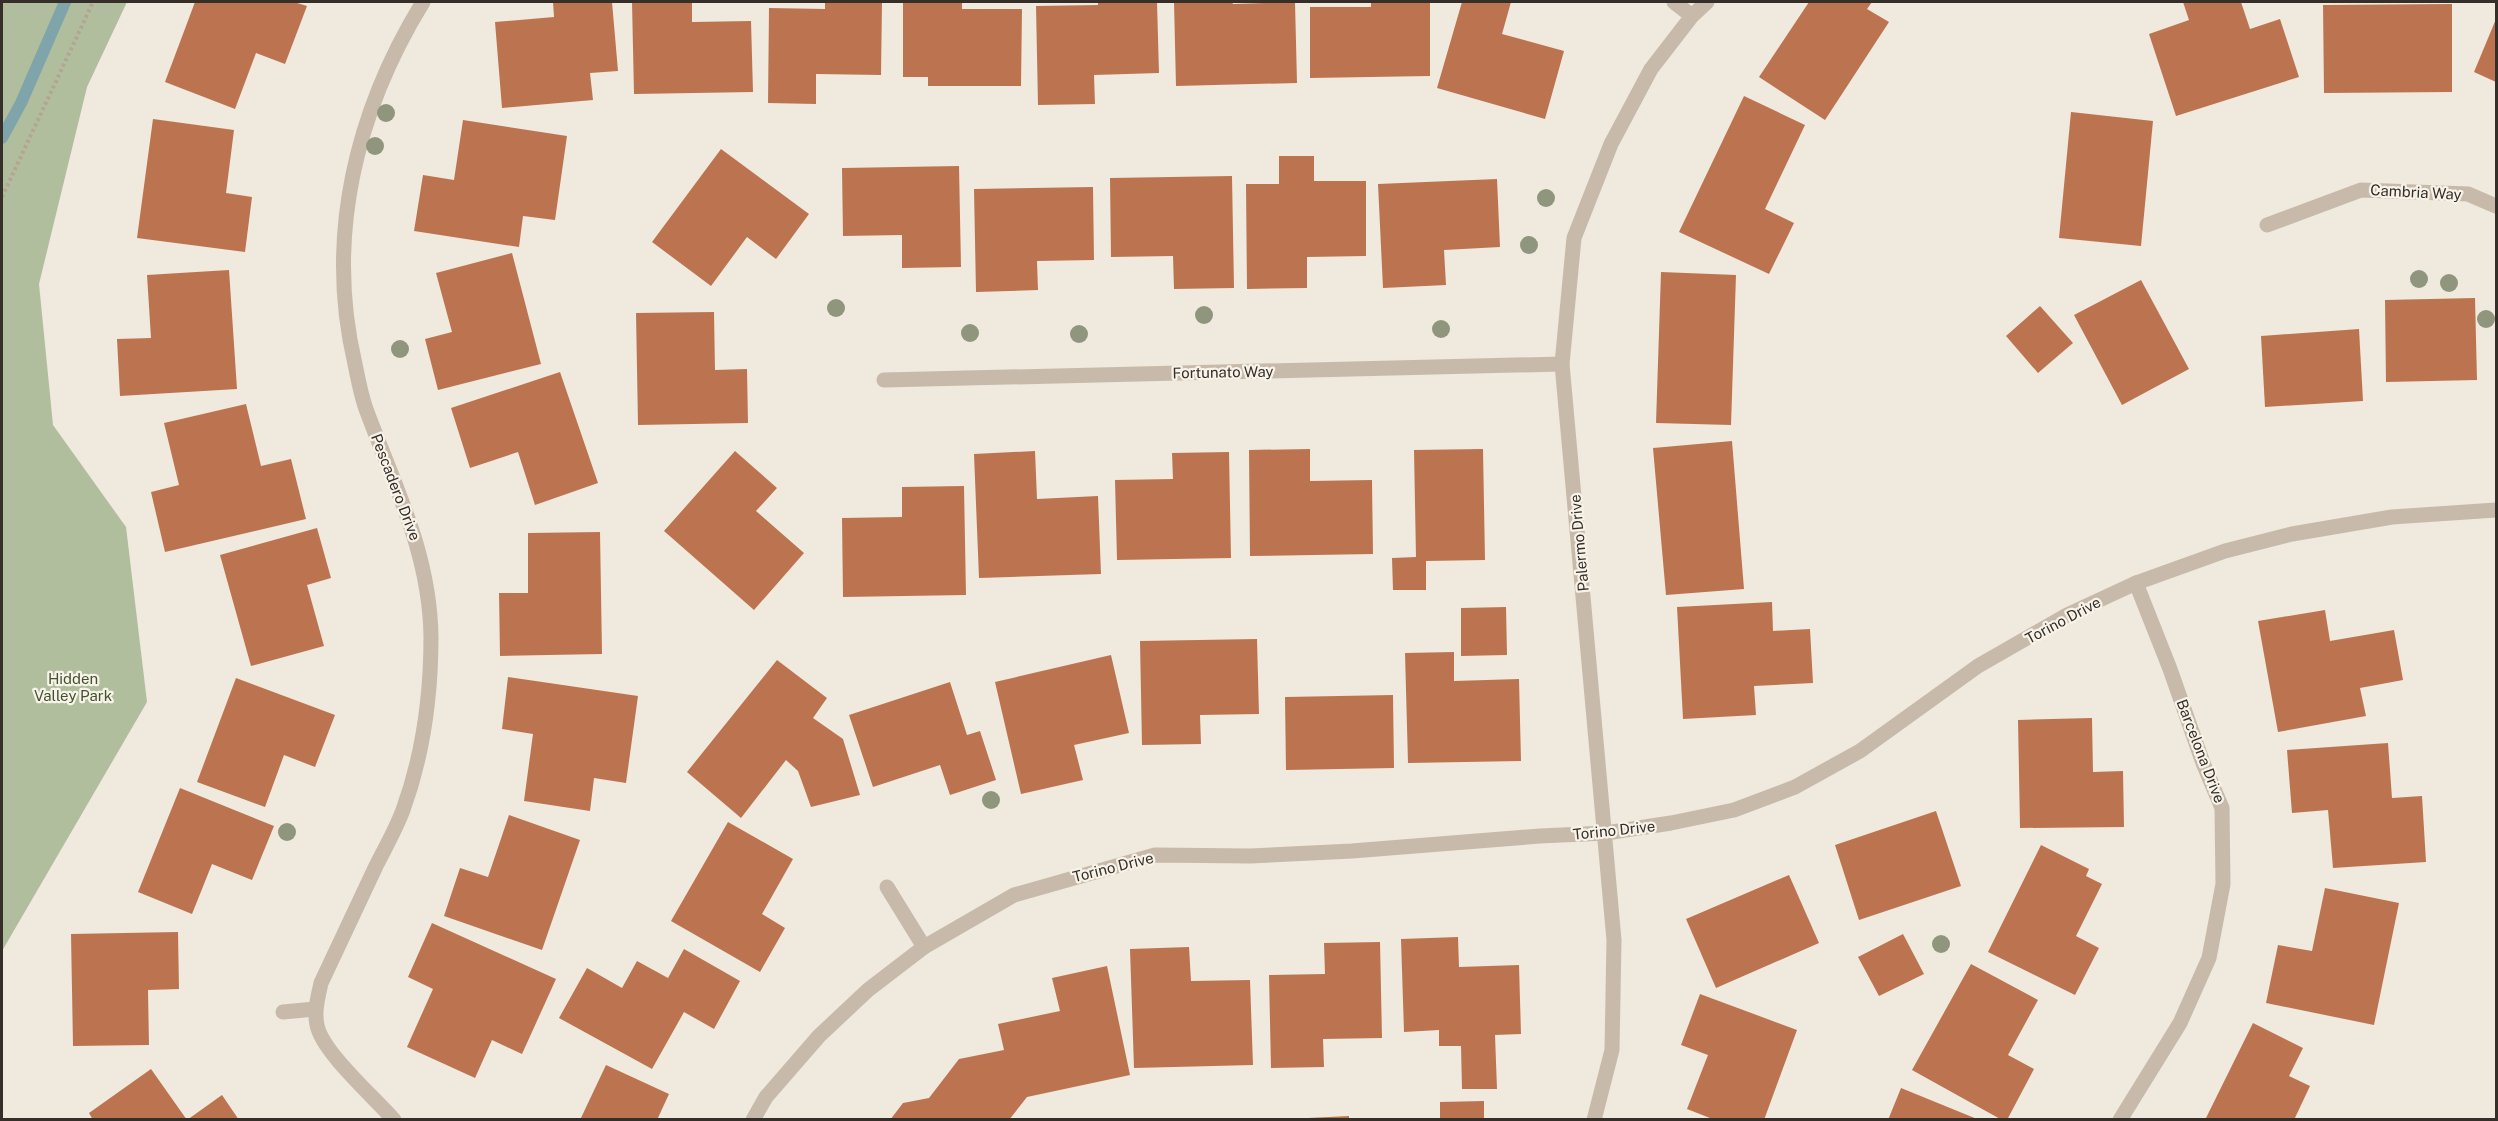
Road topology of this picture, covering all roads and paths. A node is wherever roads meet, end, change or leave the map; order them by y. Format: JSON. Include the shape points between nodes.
{"nodes":[{"id":1,"x":93,"y":2,"type":"edge"},
{"id":2,"x":423,"y":2,"type":"edge"},
{"id":3,"x":1674,"y":2,"type":"edge"},
{"id":4,"x":1707,"y":2,"type":"edge"},
{"id":5,"x":1692,"y":16,"type":"junction"},
{"id":6,"x":2,"y":197,"type":"edge"},
{"id":7,"x":2496,"y":206,"type":"edge"},
{"id":8,"x":2267,"y":225,"type":"dead end"},
{"id":9,"x":1562,"y":364,"type":"junction"},
{"id":10,"x":884,"y":380,"type":"dead end"},
{"id":11,"x":2496,"y":510,"type":"edge"},
{"id":12,"x":2136,"y":583,"type":"junction"},
{"id":13,"x":1606,"y":833,"type":"junction"},
{"id":14,"x":887,"y":887,"type":"dead end"},
{"id":15,"x":924,"y":947,"type":"junction"},
{"id":16,"x":315,"y":1009,"type":"junction"},
{"id":17,"x":283,"y":1012,"type":"dead end"},
{"id":18,"x":394,"y":1119,"type":"edge"},
{"id":19,"x":753,"y":1119,"type":"edge"},
{"id":20,"x":1594,"y":1119,"type":"edge"},
{"id":21,"x":2120,"y":1119,"type":"edge"}],
"edges":[{"from":1,"to":6,"type":"path"},
{"from":2,"to":16,"type":"street","name":"Pescadero Drive","via":[[398,42],[370,110],[351,182],[344,238],[344,284],[348,333],[365,406],[422,558],[431,635],[428,701],[421,746],[402,811],[321,983]]},
{"from":3,"to":5,"type":"street"},
{"from":4,"to":5,"type":"street","name":"Palermo Drive"},
{"from":5,"to":9,"type":"street","name":"Palermo Drive","via":[[1651,69],[1611,144],[1574,238]]},
{"from":7,"to":8,"type":"street","name":"Cambria Way","via":[[2468,194],[2361,190]]},
{"from":9,"to":10,"type":"street","name":"Fortunato Way"},
{"from":9,"to":13,"type":"street","name":"Palermo Drive"},
{"from":11,"to":12,"type":"street","name":"Torino Drive","via":[[2392,517],[2292,534],[2225,551]]},
{"from":12,"to":13,"type":"street","name":"Torino Drive","via":[[2067,615],[1978,666],[1860,752],[1795,787],[1734,810]]},
{"from":12,"to":21,"type":"street","name":"Barcelona Drive","via":[[2222,808],[2223,884],[2209,958],[2180,1023]]},
{"from":13,"to":15,"type":"street","name":"Torino Drive","via":[[1341,852],[1155,855],[1014,895]]},
{"from":13,"to":20,"type":"street","name":"Palermo Drive","via":[[1614,940],[1612,1050]]},
{"from":14,"to":15,"type":"street"},
{"from":15,"to":19,"type":"street","name":"Torino Drive","via":[[868,990],[819,1036],[766,1097]]},
{"from":16,"to":17,"type":"street"},
{"from":16,"to":18,"type":"street","name":"Pescadero Drive","via":[[317,1027],[327,1048]]}]}
